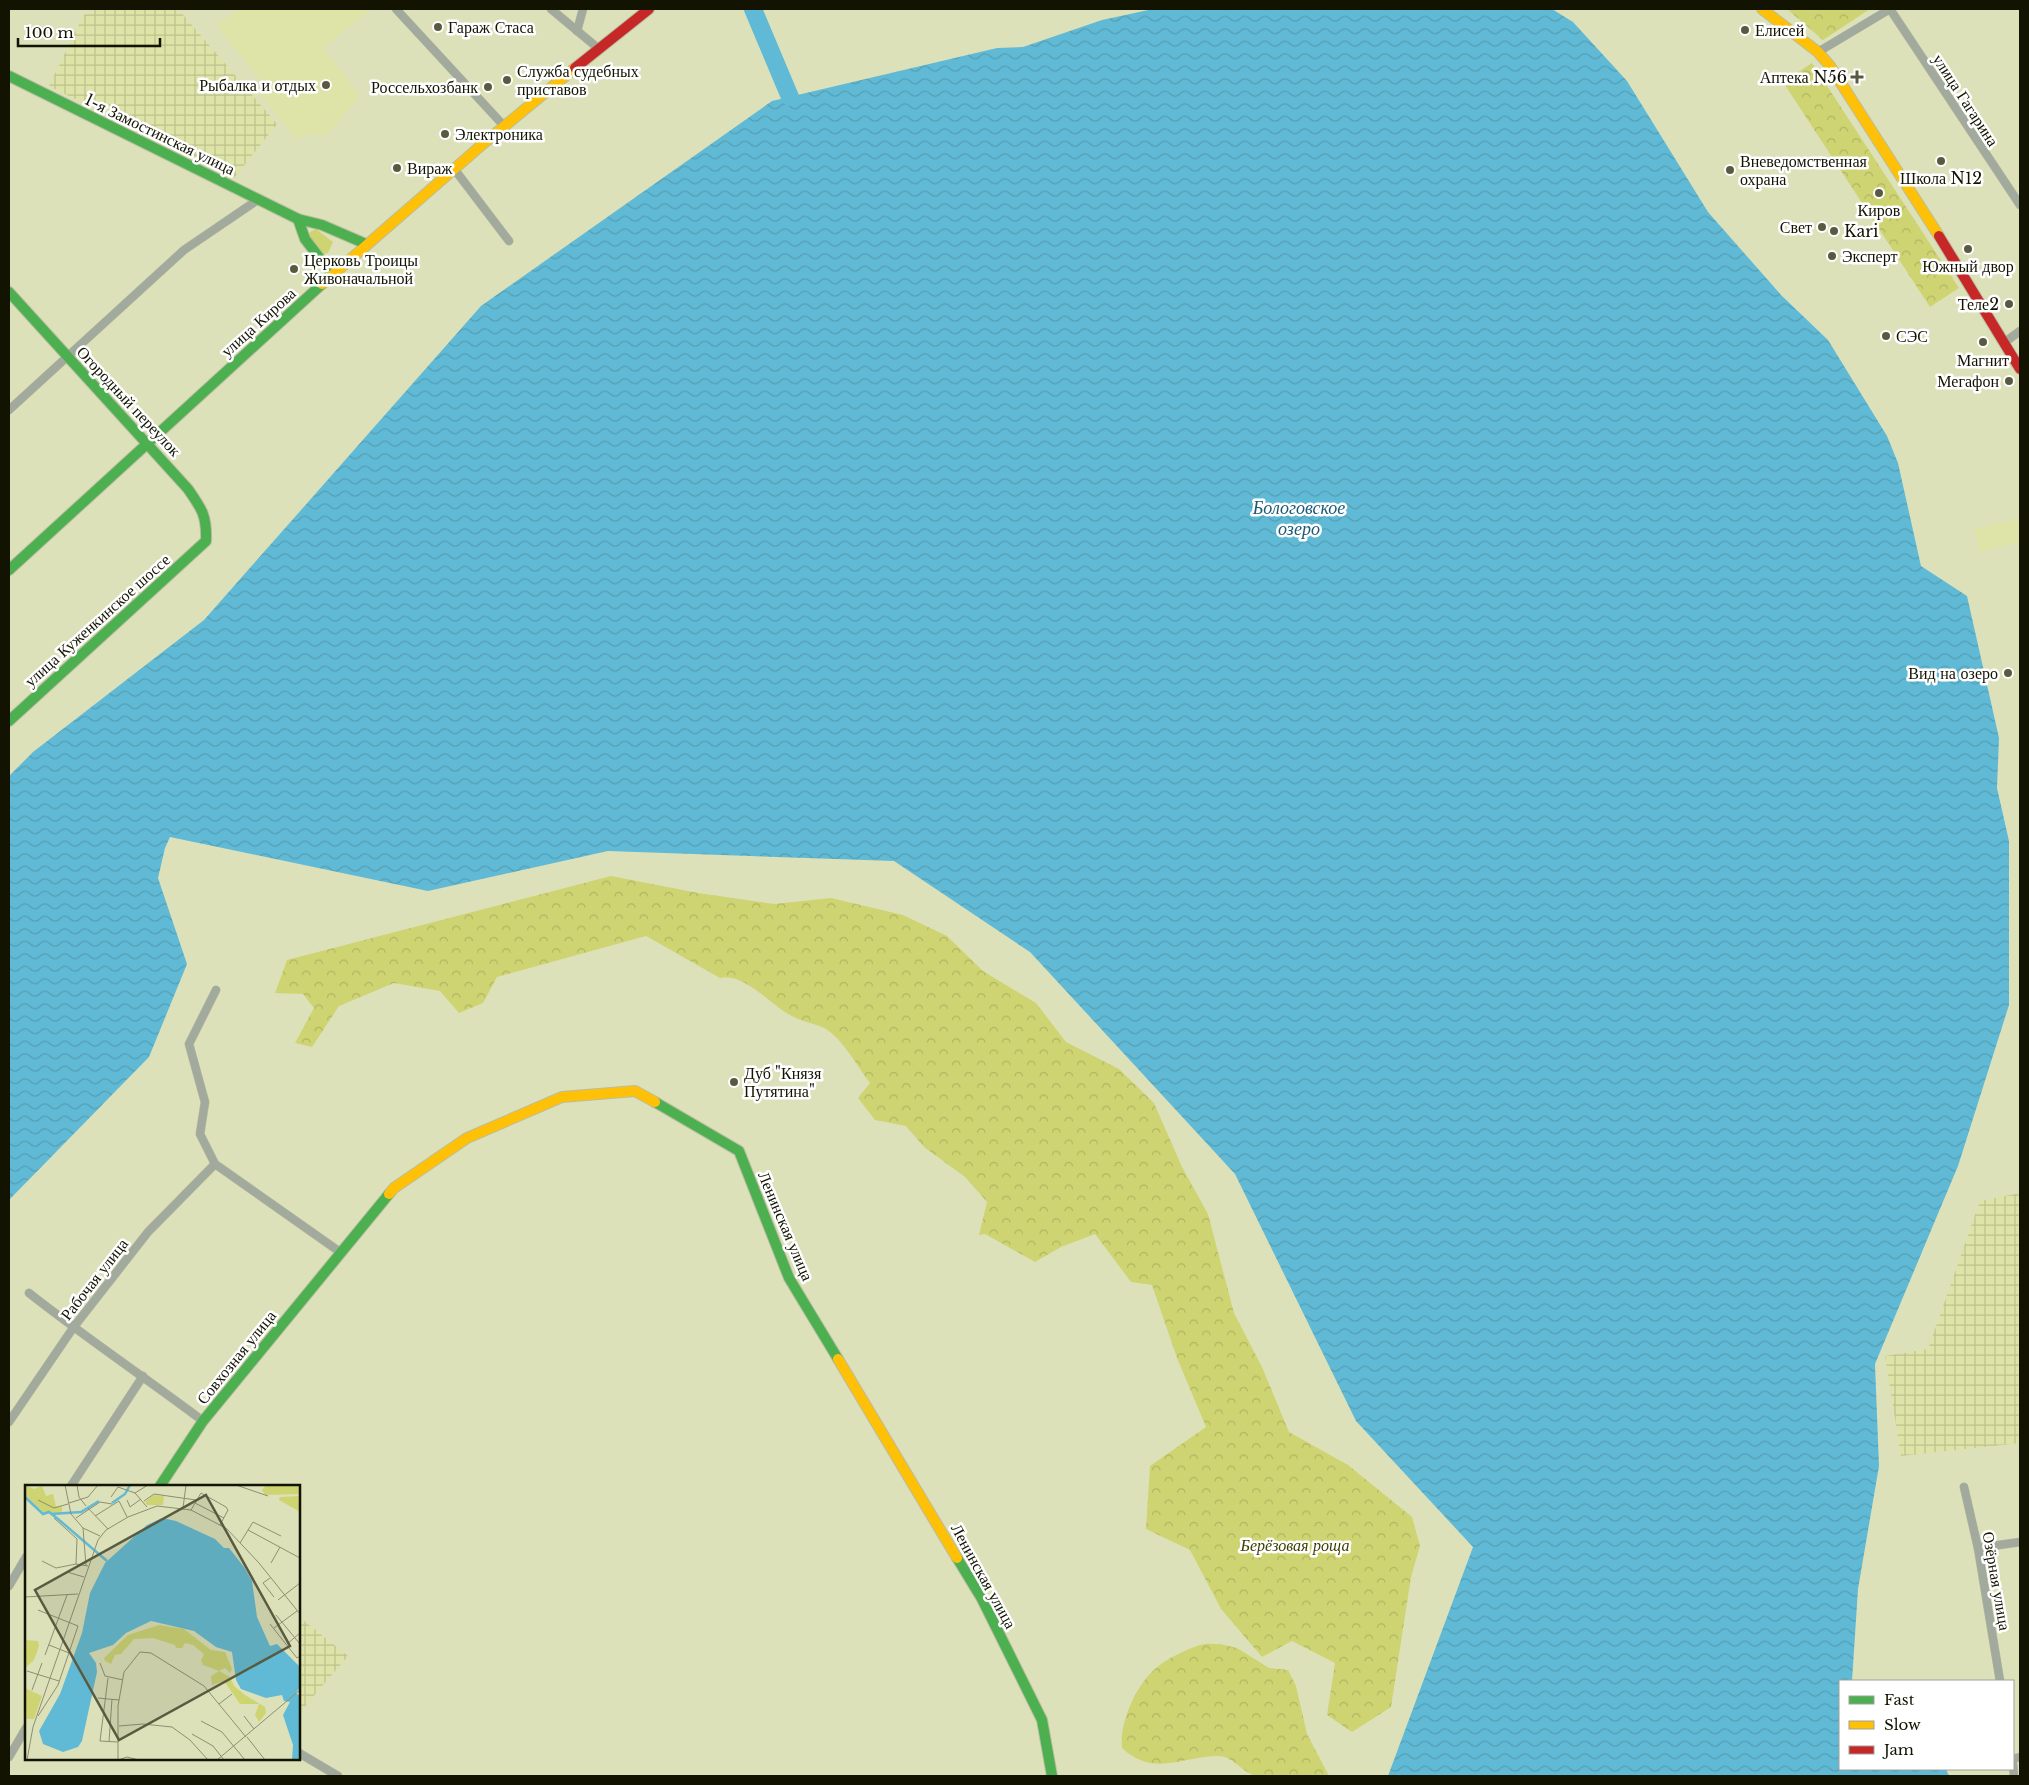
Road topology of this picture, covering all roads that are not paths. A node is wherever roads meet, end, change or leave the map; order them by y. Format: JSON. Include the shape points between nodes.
{"nodes":[{"id":1,"x":396,"y":9,"type":"edge"},
{"id":2,"x":551,"y":9,"type":"edge"},
{"id":3,"x":583,"y":9,"type":"edge"},
{"id":4,"x":649,"y":9,"type":"edge"},
{"id":5,"x":1762,"y":9,"type":"edge"},
{"id":6,"x":1890,"y":9,"type":"edge"},
{"id":7,"x":577,"y":31,"type":"junction"},
{"id":8,"x":599,"y":48,"type":"junction"},
{"id":9,"x":1818,"y":52,"type":"junction"},
{"id":10,"x":9,"y":76,"type":"edge"},
{"id":11,"x":505,"y":127,"type":"junction"},
{"id":12,"x":455,"y":170,"type":"junction"},
{"id":13,"x":259,"y":199,"type":"junction"},
{"id":14,"x":2020,"y":205,"type":"edge"},
{"id":15,"x":298,"y":219,"type":"junction"},
{"id":16,"x":509,"y":241,"type":"dead end"},
{"id":17,"x":366,"y":244,"type":"junction"},
{"id":18,"x":332,"y":274,"type":"junction"},
{"id":19,"x":9,"y":292,"type":"edge"},
{"id":20,"x":2020,"y":332,"type":"edge"},
{"id":21,"x":2005,"y":342,"type":"junction"},
{"id":22,"x":67,"y":356,"type":"junction"},
{"id":23,"x":2020,"y":369,"type":"edge"},
{"id":24,"x":9,"y":410,"type":"edge"},
{"id":25,"x":146,"y":443,"type":"junction"},
{"id":26,"x":206,"y":541,"type":"joint"},
{"id":27,"x":9,"y":570,"type":"edge"},
{"id":28,"x":9,"y":721,"type":"edge"},
{"id":29,"x":216,"y":990,"type":"dead end"},
{"id":30,"x":215,"y":1164,"type":"junction"},
{"id":31,"x":340,"y":1252,"type":"junction"},
{"id":32,"x":29,"y":1293,"type":"dead end"},
{"id":33,"x":73,"y":1328,"type":"junction"},
{"id":34,"x":143,"y":1376,"type":"junction"},
{"id":35,"x":9,"y":1422,"type":"edge"},
{"id":36,"x":203,"y":1422,"type":"junction"},
{"id":37,"x":72,"y":1485,"type":"edge"},
{"id":38,"x":161,"y":1485,"type":"edge"},
{"id":39,"x":1964,"y":1487,"type":"dead end"},
{"id":40,"x":2020,"y":1542,"type":"edge"},
{"id":41,"x":1978,"y":1548,"type":"junction"},
{"id":42,"x":25,"y":1559,"type":"edge"},
{"id":43,"x":9,"y":1586,"type":"edge"},
{"id":44,"x":2000,"y":1680,"type":"edge"},
{"id":45,"x":25,"y":1730,"type":"edge"},
{"id":46,"x":300,"y":1754,"type":"edge"},
{"id":47,"x":9,"y":1757,"type":"edge"},
{"id":48,"x":338,"y":1776,"type":"edge"},
{"id":49,"x":1052,"y":1776,"type":"edge"}],
"edges":[{"from":1,"to":11,"type":"street"},
{"from":2,"to":7,"type":"street"},
{"from":3,"to":7,"type":"street"},
{"from":4,"to":8,"type":"street","name":"улица Кирова"},
{"from":5,"to":9,"type":"street"},
{"from":6,"to":9,"type":"street"},
{"from":6,"to":14,"type":"street","name":"улица Гагарина"},
{"from":7,"to":8,"type":"street"},
{"from":8,"to":11,"type":"street","name":"улица Кирова"},
{"from":9,"to":21,"type":"street"},
{"from":10,"to":13,"type":"street","name":"1-я Замостинская улица"},
{"from":11,"to":12,"type":"street","name":"улица Кирова"},
{"from":12,"to":16,"type":"street"},
{"from":12,"to":17,"type":"street","name":"улица Кирова"},
{"from":13,"to":15,"type":"street","name":"1-я Замостинская улица"},
{"from":13,"to":22,"type":"street","via":[[184,250]]},
{"from":15,"to":17,"type":"street","name":"1-я Замостинская улица","via":[[322,225]]},
{"from":15,"to":18,"type":"street","via":[[305,239]]},
{"from":17,"to":18,"type":"street","name":"улица Кирова"},
{"from":18,"to":25,"type":"street","name":"улица Кирова"},
{"from":19,"to":22,"type":"street","name":"Огородный переулок"},
{"from":20,"to":21,"type":"street"},
{"from":21,"to":23,"type":"street"},
{"from":22,"to":24,"type":"street"},
{"from":22,"to":25,"type":"street","name":"Огородный переулок"},
{"from":25,"to":26,"type":"street","name":"Огородный переулок","via":[[202,509],[207,522]]},
{"from":25,"to":27,"type":"street","name":"улица Кирова"},
{"from":26,"to":28,"type":"street","name":"улица Куженкинское шоссе"},
{"from":29,"to":30,"type":"street","via":[[189,1044],[205,1102],[200,1134]]},
{"from":30,"to":31,"type":"street"},
{"from":30,"to":33,"type":"street","name":"Рабочая улица","via":[[148,1232]]},
{"from":31,"to":36,"type":"street","name":"Совхозная улица"},
{"from":31,"to":49,"type":"street","name":"Ленинская улица","via":[[394,1188],[467,1138],[562,1098],[635,1091],[739,1151],[790,1278],[982,1599],[1042,1720]]},
{"from":32,"to":33,"type":"street"},
{"from":33,"to":34,"type":"street"},
{"from":33,"to":35,"type":"street","name":"Рабочая улица"},
{"from":34,"to":36,"type":"street"},
{"from":34,"to":37,"type":"street"},
{"from":36,"to":38,"type":"street","name":"Совхозная улица"},
{"from":39,"to":41,"type":"street","name":"Озёрная улица"},
{"from":40,"to":41,"type":"street"},
{"from":41,"to":44,"type":"street","name":"Озёрная улица"},
{"from":42,"to":43,"type":"street"},
{"from":45,"to":47,"type":"street"},
{"from":46,"to":48,"type":"street"}]}
